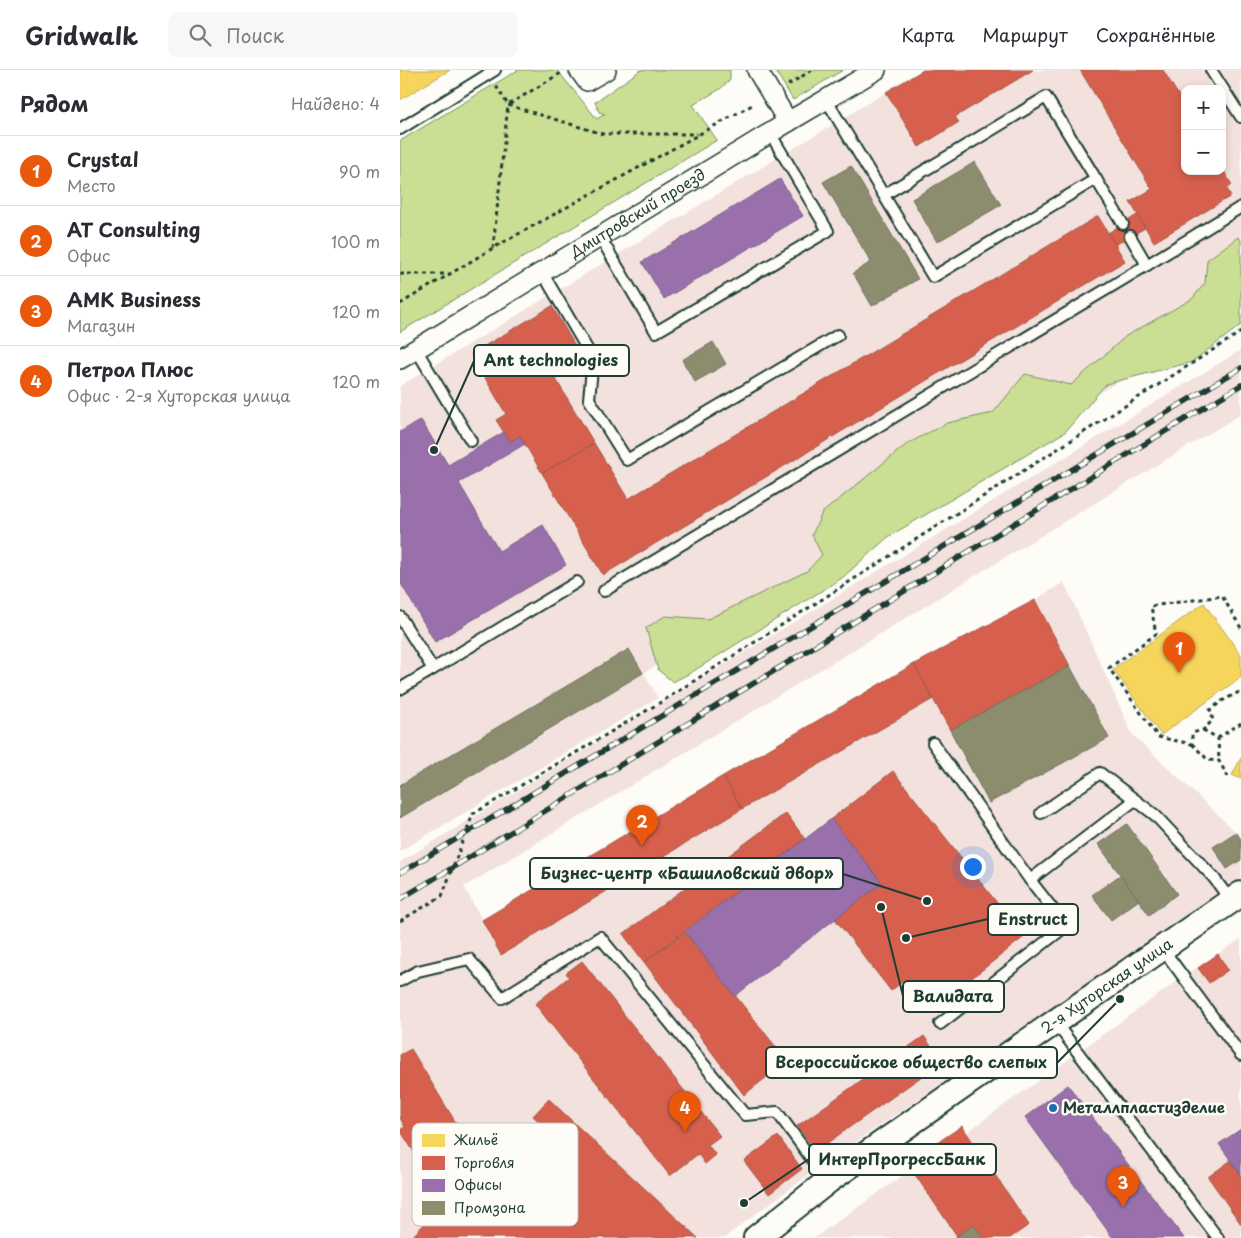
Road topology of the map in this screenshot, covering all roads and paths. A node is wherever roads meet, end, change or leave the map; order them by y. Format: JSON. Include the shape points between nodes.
{"nodes":[{"id":1,"x":565,"y":70,"type":"edge"},
{"id":2,"x":579,"y":70,"type":"edge"},
{"id":3,"x":606,"y":70,"type":"edge"},
{"id":4,"x":757,"y":70,"type":"edge"},
{"id":5,"x":812,"y":70,"type":"edge"},
{"id":6,"x":876,"y":70,"type":"edge"},
{"id":7,"x":1211,"y":70,"type":"edge"},
{"id":8,"x":492,"y":72,"type":"edge"},
{"id":9,"x":772,"y":94,"type":"junction"},
{"id":10,"x":826,"y":99,"type":"junction"},
{"id":11,"x":508,"y":105,"type":"junction"},
{"id":12,"x":1241,"y":117,"type":"edge"},
{"id":13,"x":788,"y":122,"type":"junction"},
{"id":14,"x":400,"y":129,"type":"edge"},
{"id":15,"x":770,"y":133,"type":"junction"},
{"id":16,"x":697,"y":134,"type":"junction"},
{"id":17,"x":1096,"y":179,"type":"junction"},
{"id":18,"x":884,"y":195,"type":"junction"},
{"id":19,"x":1241,"y":207,"type":"edge"},
{"id":20,"x":1123,"y":224,"type":"dead end"},
{"id":21,"x":1130,"y":236,"type":"dead end"},
{"id":22,"x":600,"y":237,"type":"junction"},
{"id":23,"x":494,"y":248,"type":"junction"},
{"id":24,"x":1147,"y":265,"type":"junction"},
{"id":25,"x":542,"y":272,"type":"junction"},
{"id":26,"x":400,"y":274,"type":"edge"},
{"id":27,"x":450,"y":274,"type":"junction"},
{"id":28,"x":400,"y":304,"type":"edge"},
{"id":29,"x":1241,"y":332,"type":"edge"},
{"id":30,"x":838,"y":335,"type":"dead end"},
{"id":31,"x":408,"y":354,"type":"edge"},
{"id":32,"x":471,"y":440,"type":"dead end"},
{"id":33,"x":577,"y":582,"type":"dead end"},
{"id":34,"x":604,"y":591,"type":"dead end"},
{"id":35,"x":400,"y":617,"type":"edge"},
{"id":36,"x":1241,"y":628,"type":"edge"},
{"id":37,"x":433,"y":669,"type":"junction"},
{"id":38,"x":400,"y":689,"type":"edge"},
{"id":39,"x":1241,"y":691,"type":"edge"},
{"id":40,"x":1241,"y":723,"type":"edge"},
{"id":41,"x":1203,"y":730,"type":"junction"},
{"id":42,"x":1218,"y":738,"type":"junction"},
{"id":43,"x":933,"y":743,"type":"dead end"},
{"id":44,"x":1192,"y":744,"type":"junction"},
{"id":45,"x":1219,"y":761,"type":"junction"},
{"id":46,"x":1228,"y":777,"type":"dead end"},
{"id":47,"x":1135,"y":800,"type":"junction"},
{"id":48,"x":1041,"y":813,"type":"dead end"},
{"id":49,"x":1030,"y":880,"type":"junction"},
{"id":50,"x":1236,"y":898,"type":"edge"},
{"id":51,"x":400,"y":921,"type":"edge"},
{"id":52,"x":1162,"y":948,"type":"junction"},
{"id":53,"x":400,"y":981,"type":"edge"},
{"id":54,"x":1055,"y":1022,"type":"junction"},
{"id":55,"x":940,"y":1024,"type":"dead end"},
{"id":56,"x":1241,"y":1055,"type":"edge"},
{"id":57,"x":828,"y":1181,"type":"junction"},
{"id":58,"x":756,"y":1238,"type":"edge"},
{"id":59,"x":1218,"y":1238,"type":"edge"}],
"edges":[{"from":1,"to":11,"type":"path"},
{"from":2,"to":3,"type":"street","via":[[587,82]]},
{"from":4,"to":9,"type":"street"},
{"from":5,"to":9,"type":"path"},
{"from":6,"to":10,"type":"street","name":"Дмитровский проезд"},
{"from":7,"to":12,"type":"lane"},
{"from":8,"to":11,"type":"path"},
{"from":8,"to":14,"type":"lane"},
{"from":9,"to":13,"type":"street"},
{"from":9,"to":16,"type":"path"},
{"from":10,"to":13,"type":"street","name":"Дмитровский проезд"},
{"from":10,"to":18,"type":"lane"},
{"from":11,"to":16,"type":"path","via":[[604,134]]},
{"from":11,"to":23,"type":"path"},
{"from":13,"to":15,"type":"street","name":"Дмитровский проезд"},
{"from":15,"to":22,"type":"street","name":"Дмитровский проезд"},
{"from":15,"to":22,"type":"lane","via":[[828,231],[656,332]]},
{"from":16,"to":23,"type":"path"},
{"from":17,"to":18,"type":"lane","via":[[1046,97]]},
{"from":17,"to":18,"type":"lane","via":[[933,277]]},
{"from":17,"to":20,"type":"lane"},
{"from":19,"to":24,"type":"lane"},
{"from":21,"to":24,"type":"lane"},
{"from":22,"to":25,"type":"street","name":"Дмитровский проезд"},
{"from":23,"to":27,"type":"path"},
{"from":24,"to":34,"type":"lane"},
{"from":25,"to":30,"type":"lane","via":[[593,359],[589,398],[627,460]]},
{"from":25,"to":31,"type":"street","name":"Дмитровский проезд"},
{"from":26,"to":27,"type":"path"},
{"from":27,"to":28,"type":"path"},
{"from":29,"to":51,"type":"path","via":[[661,702],[473,814],[442,896]]},
{"from":31,"to":32,"type":"lane"},
{"from":33,"to":37,"type":"lane"},
{"from":35,"to":37,"type":"lane"},
{"from":36,"to":44,"type":"path","via":[[1222,596],[1151,606],[1156,634],[1109,668],[1158,737]]},
{"from":37,"to":38,"type":"lane"},
{"from":39,"to":41,"type":"path","via":[[1210,710],[1213,720]]},
{"from":40,"to":42,"type":"path"},
{"from":41,"to":42,"type":"path"},
{"from":41,"to":44,"type":"path","via":[[1192,733]]},
{"from":42,"to":45,"type":"path"},
{"from":43,"to":49,"type":"lane"},
{"from":44,"to":45,"type":"path","via":[[1208,760]]},
{"from":45,"to":46,"type":"path"},
{"from":47,"to":48,"type":"lane","via":[[1100,773]]},
{"from":47,"to":49,"type":"lane"},
{"from":47,"to":50,"type":"lane","via":[[1155,815]]},
{"from":49,"to":55,"type":"lane","via":[[1066,926]]},
{"from":50,"to":52,"type":"street","name":"2-я Хуторская улица"},
{"from":52,"to":54,"type":"street","name":"2-я Хуторская улица"},
{"from":52,"to":56,"type":"lane"},
{"from":53,"to":57,"type":"lane","via":[[418,971],[469,959],[502,998],[600,937],[746,1115],[777,1112]]},
{"from":54,"to":57,"type":"street","name":"2-я Хуторская улица"},
{"from":54,"to":59,"type":"lane"},
{"from":57,"to":58,"type":"street","name":"2-я Хуторская улица"}]}
